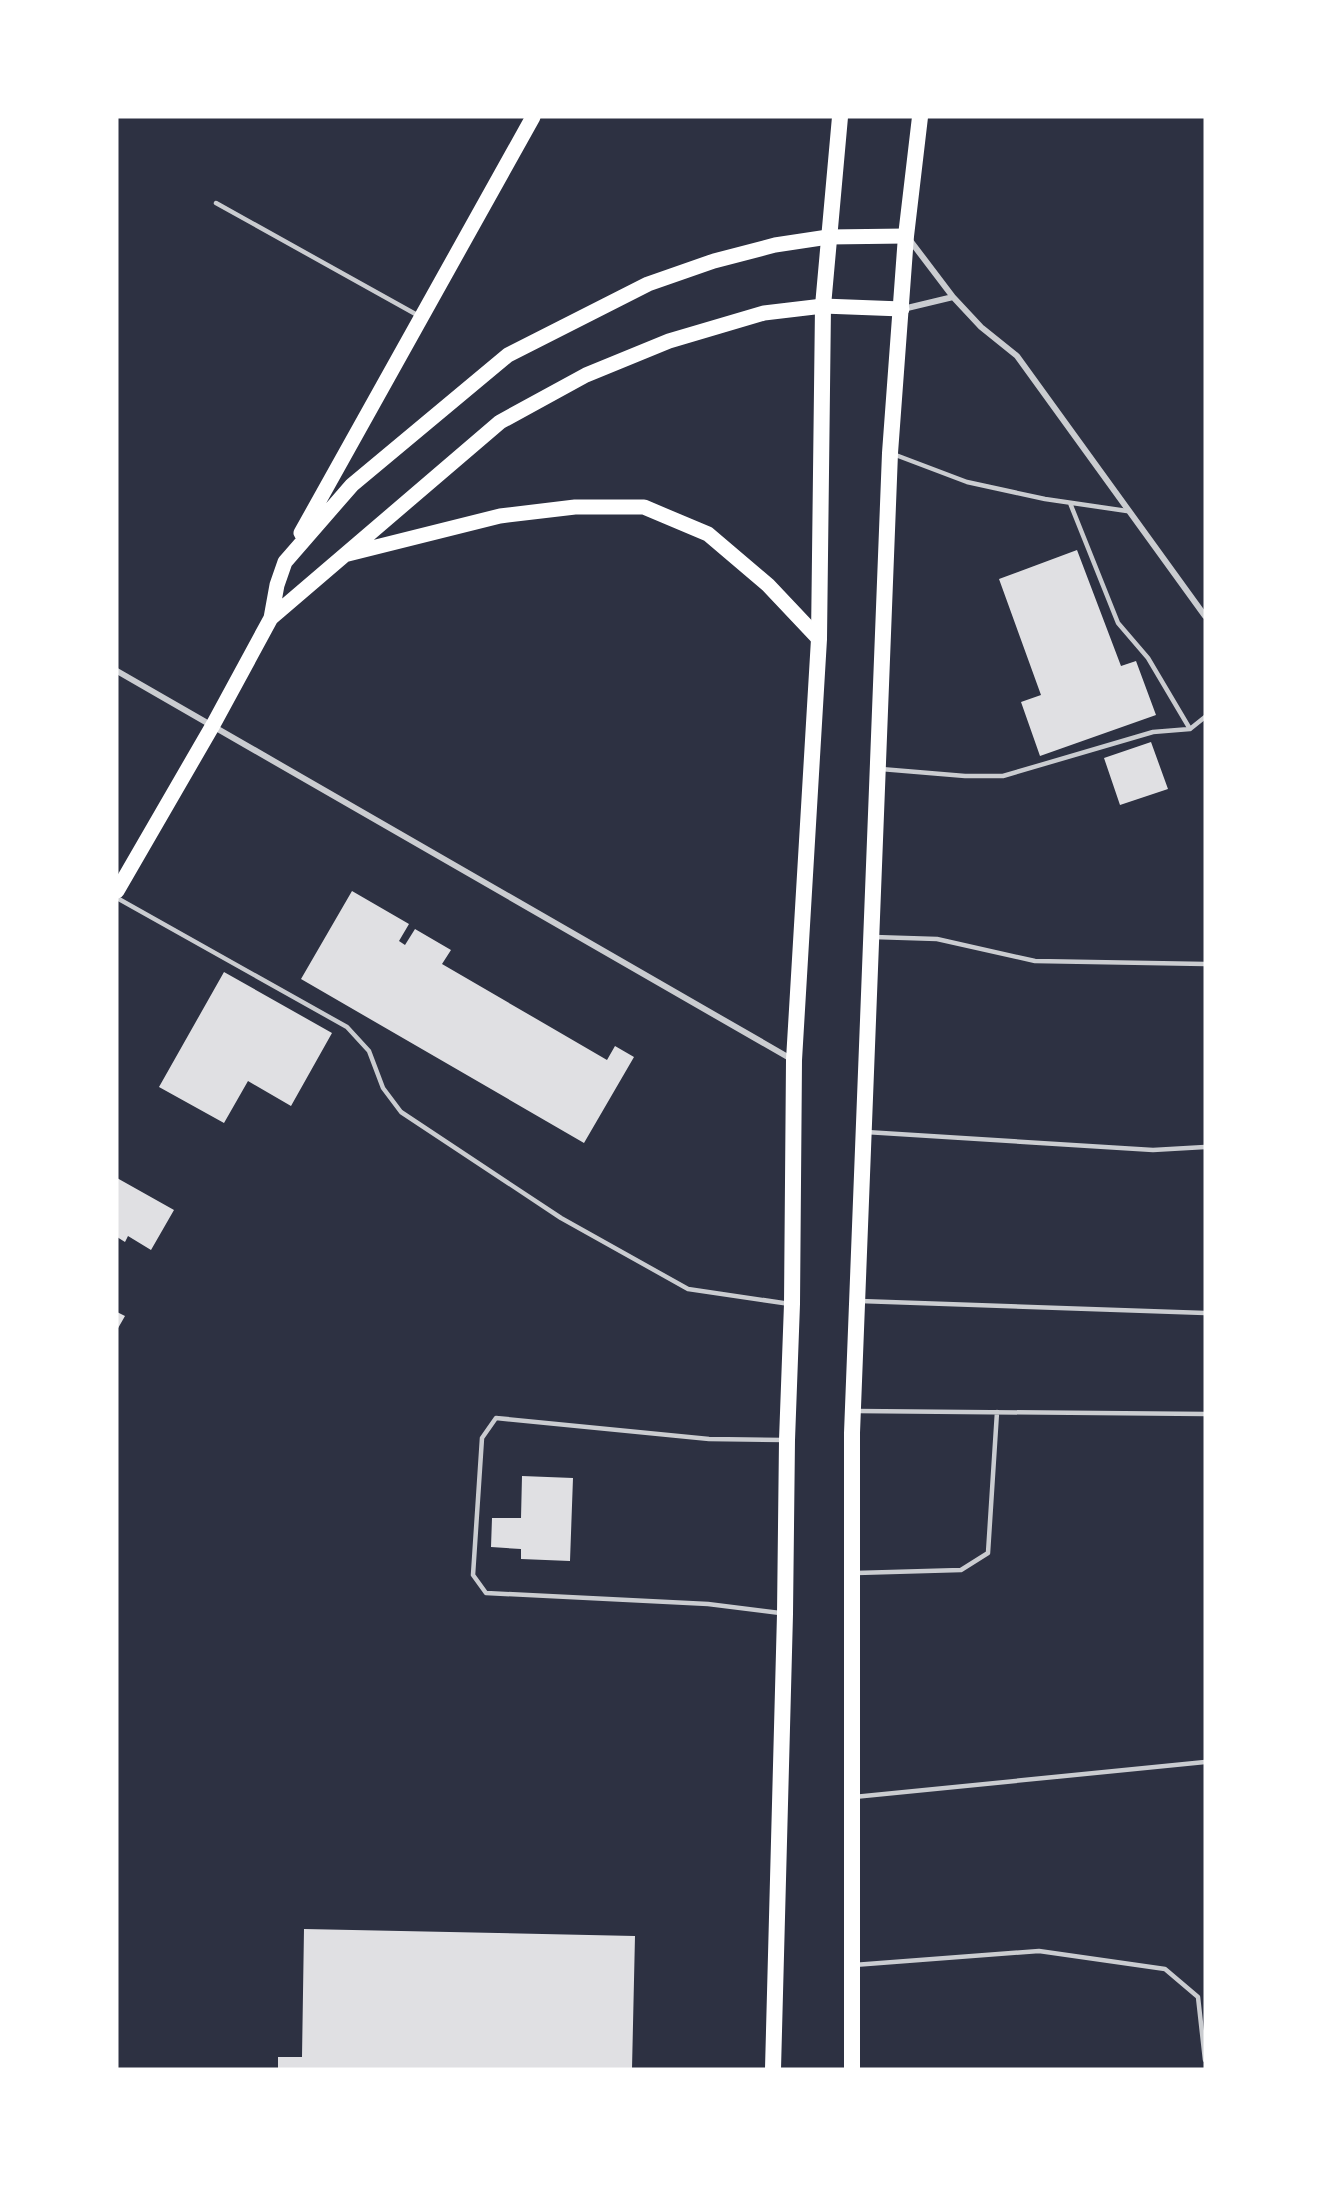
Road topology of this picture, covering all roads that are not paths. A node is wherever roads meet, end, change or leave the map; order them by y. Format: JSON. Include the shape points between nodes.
{"nodes":[{"id":1,"x":533,"y":117,"type":"edge"},
{"id":2,"x":840,"y":117,"type":"edge"},
{"id":3,"x":920,"y":117,"type":"edge"},
{"id":4,"x":216,"y":203,"type":"dead end"},
{"id":5,"x":906,"y":236,"type":"junction"},
{"id":6,"x":828,"y":237,"type":"junction"},
{"id":7,"x":953,"y":297,"type":"junction"},
{"id":8,"x":824,"y":306,"type":"junction"},
{"id":9,"x":902,"y":309,"type":"junction"},
{"id":10,"x":421,"y":318,"type":"junction"},
{"id":11,"x":890,"y":453,"type":"junction"},
{"id":12,"x":1070,"y":503,"type":"junction"},
{"id":13,"x":1127,"y":511,"type":"junction"},
{"id":14,"x":345,"y":555,"type":"junction"},
{"id":15,"x":285,"y":562,"type":"junction"},
{"id":16,"x":1205,"y":616,"type":"edge"},
{"id":17,"x":271,"y":618,"type":"junction"},
{"id":18,"x":819,"y":639,"type":"junction"},
{"id":19,"x":117,"y":671,"type":"edge"},
{"id":20,"x":1205,"y":717,"type":"edge"},
{"id":21,"x":213,"y":725,"type":"junction"},
{"id":22,"x":1190,"y":729,"type":"junction"},
{"id":23,"x":879,"y":769,"type":"junction"},
{"id":24,"x":117,"y":891,"type":"edge"},
{"id":25,"x":117,"y":898,"type":"edge"},
{"id":26,"x":872,"y":937,"type":"junction"},
{"id":27,"x":1205,"y":964,"type":"edge"},
{"id":28,"x":794,"y":1060,"type":"junction"},
{"id":29,"x":864,"y":1132,"type":"junction"},
{"id":30,"x":1205,"y":1147,"type":"edge"},
{"id":31,"x":857,"y":1301,"type":"junction"},
{"id":32,"x":792,"y":1304,"type":"junction"},
{"id":33,"x":1205,"y":1313,"type":"edge"},
{"id":34,"x":853,"y":1411,"type":"junction"},
{"id":35,"x":997,"y":1412,"type":"junction"},
{"id":36,"x":1205,"y":1414,"type":"edge"},
{"id":37,"x":787,"y":1440,"type":"junction"},
{"id":38,"x":852,"y":1573,"type":"junction"},
{"id":39,"x":785,"y":1614,"type":"junction"},
{"id":40,"x":1205,"y":1762,"type":"edge"},
{"id":41,"x":852,"y":1798,"type":"junction"},
{"id":42,"x":852,"y":1965,"type":"junction"},
{"id":43,"x":1205,"y":2060,"type":"edge"},
{"id":44,"x":772,"y":2069,"type":"edge"},
{"id":45,"x":852,"y":2069,"type":"edge"}],
"edges":[{"from":1,"to":10,"type":"main road"},
{"from":2,"to":6,"type":"highway"},
{"from":3,"to":5,"type":"highway"},
{"from":4,"to":10,"type":"lane"},
{"from":5,"to":6,"type":"main road"},
{"from":5,"to":7,"type":"street"},
{"from":5,"to":9,"type":"highway"},
{"from":6,"to":8,"type":"highway"},
{"from":6,"to":15,"type":"main road","via":[[775,245],[648,284],[508,355],[352,485]]},
{"from":7,"to":9,"type":"street"},
{"from":7,"to":13,"type":"street","via":[[981,327],[1017,356]]},
{"from":8,"to":9,"type":"main road"},
{"from":8,"to":14,"type":"main road","via":[[764,313],[669,340],[585,375],[500,422]]},
{"from":8,"to":18,"type":"highway"},
{"from":9,"to":11,"type":"highway"},
{"from":10,"to":15,"type":"main road"},
{"from":11,"to":12,"type":"lane","via":[[967,482]]},
{"from":11,"to":23,"type":"highway"},
{"from":12,"to":13,"type":"lane"},
{"from":12,"to":22,"type":"lane","via":[[1119,623],[1148,658]]},
{"from":13,"to":16,"type":"street"},
{"from":14,"to":17,"type":"main road"},
{"from":14,"to":18,"type":"main road","via":[[500,516],[575,507],[644,507],[708,534],[768,585]]},
{"from":15,"to":17,"type":"main road"},
{"from":17,"to":21,"type":"main road"},
{"from":18,"to":28,"type":"highway"},
{"from":19,"to":21,"type":"street"},
{"from":20,"to":22,"type":"lane"},
{"from":21,"to":24,"type":"main road"},
{"from":21,"to":28,"type":"street"},
{"from":22,"to":23,"type":"lane","via":[[1154,732],[1003,776]]},
{"from":23,"to":26,"type":"highway"},
{"from":25,"to":32,"type":"lane","via":[[347,1027],[369,1051],[383,1088],[401,1112],[561,1218],[688,1289]]},
{"from":26,"to":27,"type":"lane","via":[[937,939],[1035,961]]},
{"from":26,"to":29,"type":"highway"},
{"from":28,"to":32,"type":"highway"},
{"from":29,"to":30,"type":"lane","via":[[1153,1150]]},
{"from":29,"to":31,"type":"highway"},
{"from":31,"to":33,"type":"lane"},
{"from":31,"to":34,"type":"highway"},
{"from":32,"to":37,"type":"highway"},
{"from":34,"to":35,"type":"lane"},
{"from":34,"to":38,"type":"highway"},
{"from":35,"to":36,"type":"lane"},
{"from":35,"to":38,"type":"lane","via":[[988,1554],[961,1570]]},
{"from":37,"to":39,"type":"highway"},
{"from":37,"to":39,"type":"lane","via":[[709,1439],[496,1418],[482,1438],[473,1575],[486,1593],[708,1604]]},
{"from":38,"to":41,"type":"highway"},
{"from":39,"to":44,"type":"highway"},
{"from":40,"to":41,"type":"lane"},
{"from":41,"to":42,"type":"highway"},
{"from":42,"to":43,"type":"lane","via":[[1039,1951],[1166,1969],[1198,1997]]},
{"from":42,"to":45,"type":"highway"}]}
